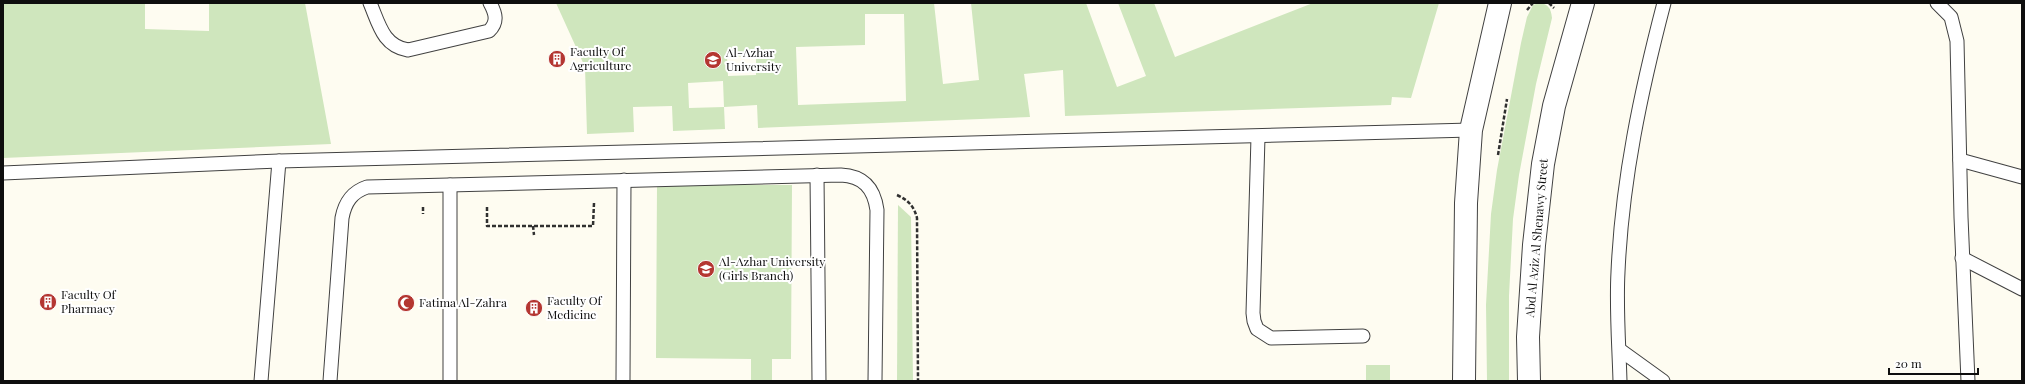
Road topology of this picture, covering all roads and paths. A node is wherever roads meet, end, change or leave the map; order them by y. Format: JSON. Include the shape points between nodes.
{"nodes":[{"id":1,"x":370,"y":3,"type":"edge"},
{"id":2,"x":490,"y":3,"type":"edge"},
{"id":3,"x":1500,"y":3,"type":"edge"},
{"id":4,"x":1533,"y":3,"type":"edge"},
{"id":5,"x":1583,"y":3,"type":"edge"},
{"id":6,"x":1664,"y":3,"type":"edge"},
{"id":7,"x":1937,"y":3,"type":"edge"},
{"id":8,"x":1526,"y":12,"type":"dead end"},
{"id":9,"x":1509,"y":92,"type":"dead end"},
{"id":10,"x":1471,"y":130,"type":"junction"},
{"id":11,"x":1258,"y":137,"type":"junction"},
{"id":12,"x":1498,"y":157,"type":"dead end"},
{"id":13,"x":1960,"y":160,"type":"junction"},
{"id":14,"x":280,"y":161,"type":"junction"},
{"id":15,"x":3,"y":173,"type":"edge"},
{"id":16,"x":817,"y":175,"type":"junction"},
{"id":17,"x":2022,"y":178,"type":"edge"},
{"id":18,"x":624,"y":180,"type":"junction"},
{"id":19,"x":594,"y":181,"type":"junction"},
{"id":20,"x":487,"y":184,"type":"junction"},
{"id":21,"x":450,"y":185,"type":"junction"},
{"id":22,"x":871,"y":188,"type":"junction"},
{"id":23,"x":533,"y":226,"type":"junction"},
{"id":24,"x":534,"y":235,"type":"dead end"},
{"id":25,"x":1962,"y":258,"type":"junction"},
{"id":26,"x":2022,"y":289,"type":"edge"},
{"id":27,"x":1363,"y":336,"type":"dead end"},
{"id":28,"x":1620,"y":350,"type":"junction"},
{"id":29,"x":261,"y":381,"type":"edge"},
{"id":30,"x":330,"y":381,"type":"edge"},
{"id":31,"x":450,"y":381,"type":"edge"},
{"id":32,"x":624,"y":381,"type":"edge"},
{"id":33,"x":819,"y":381,"type":"edge"},
{"id":34,"x":875,"y":381,"type":"edge"},
{"id":35,"x":918,"y":381,"type":"edge"},
{"id":36,"x":1464,"y":381,"type":"edge"},
{"id":37,"x":1529,"y":381,"type":"edge"},
{"id":38,"x":1620,"y":381,"type":"edge"},
{"id":39,"x":1663,"y":381,"type":"edge"},
{"id":40,"x":1968,"y":381,"type":"edge"}],
"edges":[{"from":1,"to":2,"type":"lane","via":[[386,38],[399,48],[408,50],[489,31],[496,22]]},
{"from":3,"to":10,"type":"street"},
{"from":4,"to":8,"type":"path"},
{"from":5,"to":37,"type":"street","name":"Abd Al Aziz Al Shenawy Street","via":[[1554,106],[1543,164],[1528,337]]},
{"from":6,"to":28,"type":"lane","via":[[1635,123],[1628,171],[1618,272]]},
{"from":7,"to":13,"type":"lane","via":[[1950,17],[1957,41]]},
{"from":9,"to":12,"type":"path"},
{"from":10,"to":11,"type":"lane"},
{"from":10,"to":36,"type":"street","via":[[1466,203]]},
{"from":11,"to":14,"type":"lane"},
{"from":11,"to":27,"type":"lane","via":[[1253,312],[1257,329],[1271,338]]},
{"from":13,"to":17,"type":"lane"},
{"from":13,"to":25,"type":"lane"},
{"from":14,"to":15,"type":"lane"},
{"from":14,"to":29,"type":"lane"},
{"from":16,"to":18,"type":"lane"},
{"from":16,"to":22,"type":"lane","via":[[853,176],[863,180]]},
{"from":16,"to":33,"type":"lane"},
{"from":18,"to":19,"type":"lane"},
{"from":18,"to":32,"type":"lane"},
{"from":19,"to":20,"type":"lane"},
{"from":19,"to":23,"type":"path","via":[[593,226]]},
{"from":20,"to":21,"type":"lane"},
{"from":20,"to":23,"type":"path","via":[[487,226]]},
{"from":21,"to":30,"type":"lane","via":[[367,187],[350,197],[344,207],[342,218]]},
{"from":21,"to":31,"type":"lane"},
{"from":22,"to":34,"type":"lane","via":[[878,210]]},
{"from":22,"to":35,"type":"path","via":[[898,195],[915,208]]},
{"from":23,"to":24,"type":"path"},
{"from":25,"to":26,"type":"lane"},
{"from":25,"to":40,"type":"lane"},
{"from":28,"to":38,"type":"lane"},
{"from":28,"to":39,"type":"lane"}]}
